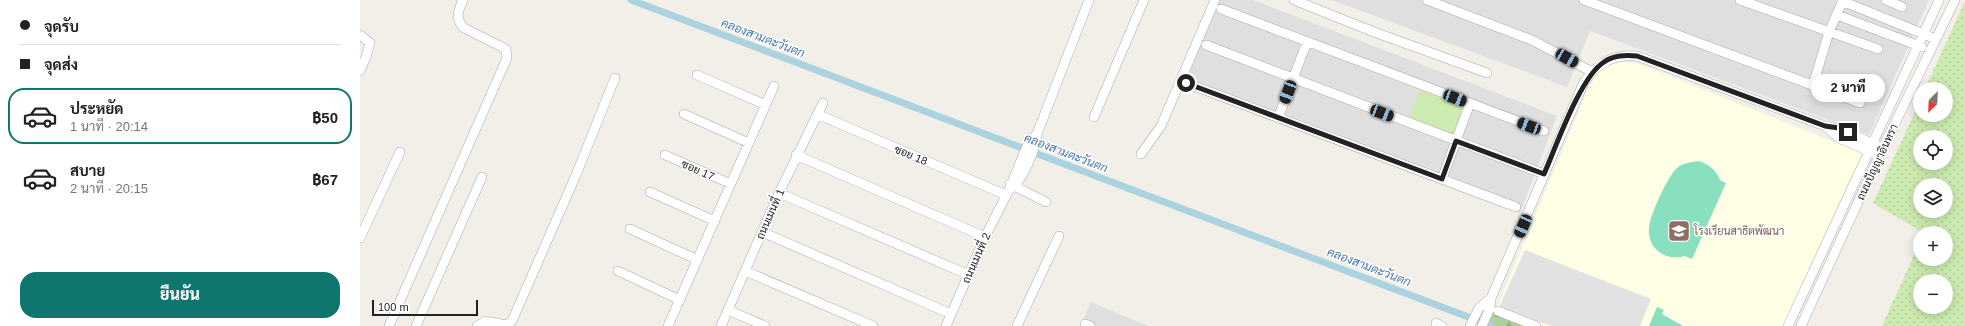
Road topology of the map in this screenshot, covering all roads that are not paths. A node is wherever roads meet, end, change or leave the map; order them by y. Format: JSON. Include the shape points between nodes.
{"nodes":[{"id":1,"x":463,"y":0,"type":"edge"},
{"id":2,"x":1089,"y":0,"type":"edge"},
{"id":3,"x":1144,"y":0,"type":"edge"},
{"id":4,"x":1215,"y":0,"type":"edge"},
{"id":5,"x":1294,"y":0,"type":"edge"},
{"id":6,"x":1427,"y":0,"type":"edge"},
{"id":7,"x":1584,"y":0,"type":"edge"},
{"id":8,"x":1740,"y":0,"type":"edge"},
{"id":9,"x":1886,"y":0,"type":"edge"},
{"id":10,"x":1939,"y":0,"type":"edge"},
{"id":11,"x":1955,"y":0,"type":"edge"},
{"id":12,"x":1842,"y":1,"type":"edge"},
{"id":13,"x":1902,"y":7,"type":"dead end"},
{"id":14,"x":1221,"y":9,"type":"dead end"},
{"id":15,"x":1837,"y":15,"type":"junction"},
{"id":16,"x":1829,"y":32,"type":"junction"},
{"id":17,"x":1924,"y":33,"type":"junction"},
{"id":18,"x":360,"y":35,"type":"edge"},
{"id":19,"x":1936,"y":39,"type":"junction"},
{"id":20,"x":1307,"y":42,"type":"junction"},
{"id":21,"x":1206,"y":45,"type":"dead end"},
{"id":22,"x":1918,"y":45,"type":"junction"},
{"id":23,"x":1878,"y":49,"type":"dead end"},
{"id":24,"x":1931,"y":50,"type":"junction"},
{"id":25,"x":360,"y":71,"type":"edge"},
{"id":26,"x":1592,"y":72,"type":"junction"},
{"id":27,"x":1487,"y":73,"type":"dead end"},
{"id":28,"x":697,"y":75,"type":"dead end"},
{"id":29,"x":615,"y":78,"type":"dead end"},
{"id":30,"x":1293,"y":79,"type":"junction"},
{"id":31,"x":1186,"y":83,"type":"dead end"},
{"id":32,"x":1813,"y":85,"type":"junction"},
{"id":33,"x":774,"y":86,"type":"dead end"},
{"id":34,"x":823,"y":103,"type":"dead end"},
{"id":35,"x":1860,"y":103,"type":"dead end"},
{"id":36,"x":1470,"y":104,"type":"junction"},
{"id":37,"x":766,"y":105,"type":"junction"},
{"id":38,"x":684,"y":114,"type":"dead end"},
{"id":39,"x":817,"y":114,"type":"junction"},
{"id":40,"x":1094,"y":117,"type":"dead end"},
{"id":41,"x":1278,"y":118,"type":"junction"},
{"id":42,"x":1544,"y":131,"type":"dead end"},
{"id":43,"x":1456,"y":141,"type":"junction"},
{"id":44,"x":749,"y":143,"type":"junction"},
{"id":45,"x":1872,"y":147,"type":"junction"},
{"id":46,"x":400,"y":152,"type":"dead end"},
{"id":47,"x":1881,"y":152,"type":"junction"},
{"id":48,"x":1141,"y":154,"type":"dead end"},
{"id":49,"x":664,"y":155,"type":"dead end"},
{"id":50,"x":796,"y":155,"type":"junction"},
{"id":51,"x":1544,"y":174,"type":"junction"},
{"id":52,"x":482,"y":177,"type":"dead end"},
{"id":53,"x":1442,"y":179,"type":"junction"},
{"id":54,"x":731,"y":184,"type":"junction"},
{"id":55,"x":1010,"y":189,"type":"junction"},
{"id":56,"x":650,"y":192,"type":"dead end"},
{"id":57,"x":779,"y":193,"type":"junction"},
{"id":58,"x":1046,"y":202,"type":"dead end"},
{"id":59,"x":1516,"y":207,"type":"dead end"},
{"id":60,"x":715,"y":221,"type":"junction"},
{"id":61,"x":630,"y":229,"type":"dead end"},
{"id":62,"x":762,"y":232,"type":"junction"},
{"id":63,"x":1059,"y":236,"type":"dead end"},
{"id":64,"x":985,"y":237,"type":"junction"},
{"id":65,"x":360,"y":238,"type":"edge"},
{"id":66,"x":698,"y":260,"type":"junction"},
{"id":67,"x":618,"y":271,"type":"dead end"},
{"id":68,"x":745,"y":271,"type":"junction"},
{"id":69,"x":969,"y":275,"type":"junction"},
{"id":70,"x":1491,"y":298,"type":"junction"},
{"id":71,"x":680,"y":300,"type":"junction"},
{"id":72,"x":728,"y":310,"type":"junction"},
{"id":73,"x":1494,"y":311,"type":"junction"},
{"id":74,"x":951,"y":314,"type":"junction"},
{"id":75,"x":389,"y":326,"type":"edge"},
{"id":76,"x":416,"y":326,"type":"edge"},
{"id":77,"x":477,"y":326,"type":"edge"},
{"id":78,"x":668,"y":326,"type":"edge"},
{"id":79,"x":721,"y":326,"type":"edge"},
{"id":80,"x":765,"y":326,"type":"edge"},
{"id":81,"x":873,"y":326,"type":"edge"},
{"id":82,"x":946,"y":326,"type":"edge"},
{"id":83,"x":1017,"y":326,"type":"edge"},
{"id":84,"x":1470,"y":326,"type":"edge"},
{"id":85,"x":1482,"y":326,"type":"edge"},
{"id":86,"x":1536,"y":326,"type":"edge"},
{"id":87,"x":1788,"y":326,"type":"edge"},
{"id":88,"x":1801,"y":326,"type":"edge"}],
"edges":[{"from":1,"to":75,"type":"street","via":[[457,14],[460,24],[506,49],[507,58]]},
{"from":2,"to":55,"type":"street","name":"ถนนเมนที่ 2","via":[[1024,162],[1018,184]]},
{"from":3,"to":40,"type":"street"},
{"from":4,"to":48,"type":"street","via":[[1161,126]]},
{"from":5,"to":27,"type":"street"},
{"from":6,"to":26,"type":"street","via":[[1538,42]]},
{"from":7,"to":32,"type":"street"},
{"from":8,"to":16,"type":"street"},
{"from":9,"to":13,"type":"street"},
{"from":10,"to":17,"type":"street","name":"ถนนปัญญาอินทรา"},
{"from":11,"to":19,"type":"street","name":"ถนนปัญญาอินทรา"},
{"from":12,"to":15,"type":"street"},
{"from":12,"to":17,"type":"street"},
{"from":14,"to":20,"type":"street"},
{"from":15,"to":16,"type":"street"},
{"from":15,"to":22,"type":"street"},
{"from":16,"to":23,"type":"street"},
{"from":16,"to":32,"type":"street"},
{"from":17,"to":19,"type":"street"},
{"from":17,"to":22,"type":"street","name":"ถนนปัญญาอินทรา"},
{"from":18,"to":25,"type":"street","via":[[370,43]]},
{"from":19,"to":24,"type":"street","name":"ถนนปัญญาอินทรา"},
{"from":20,"to":30,"type":"street"},
{"from":20,"to":36,"type":"street"},
{"from":21,"to":30,"type":"street"},
{"from":22,"to":24,"type":"street"},
{"from":22,"to":45,"type":"street","name":"ถนนปัญญาอินทรา"},
{"from":24,"to":47,"type":"street","name":"ถนนปัญญาอินทรา"},
{"from":26,"to":45,"type":"street","via":[[1611,58],[1637,56],[1825,126],[1839,128]]},
{"from":26,"to":51,"type":"street","via":[[1584,82]]},
{"from":28,"to":37,"type":"street"},
{"from":29,"to":77,"type":"street","via":[[512,321],[506,325],[486,321]]},
{"from":30,"to":41,"type":"street"},
{"from":30,"to":43,"type":"street"},
{"from":31,"to":41,"type":"street"},
{"from":32,"to":35,"type":"street"},
{"from":33,"to":37,"type":"street"},
{"from":34,"to":39,"type":"street","name":"ถนนเมนที่ 1"},
{"from":36,"to":42,"type":"street"},
{"from":36,"to":43,"type":"street"},
{"from":37,"to":44,"type":"street"},
{"from":38,"to":44,"type":"street"},
{"from":39,"to":50,"type":"street","name":"ถนนเมนที่ 1"},
{"from":39,"to":55,"type":"street","name":"ซอย 18"},
{"from":41,"to":53,"type":"street"},
{"from":43,"to":51,"type":"street"},
{"from":43,"to":53,"type":"street"},
{"from":44,"to":54,"type":"street"},
{"from":45,"to":47,"type":"street"},
{"from":45,"to":87,"type":"street","name":"ถนนปัญญาอินทรา"},
{"from":46,"to":65,"type":"street"},
{"from":47,"to":88,"type":"street","name":"ถนนปัญญาอินทรา"},
{"from":49,"to":54,"type":"street","name":"ซอย 17"},
{"from":50,"to":57,"type":"street","name":"ถนนเมนที่ 1"},
{"from":50,"to":64,"type":"street"},
{"from":51,"to":70,"type":"street"},
{"from":52,"to":76,"type":"street"},
{"from":53,"to":59,"type":"street"},
{"from":54,"to":60,"type":"street"},
{"from":55,"to":58,"type":"street","name":"ซอย 18"},
{"from":55,"to":64,"type":"street","name":"ถนนเมนที่ 2"},
{"from":56,"to":60,"type":"street"},
{"from":57,"to":62,"type":"street","name":"ถนนเมนที่ 1"},
{"from":57,"to":69,"type":"street"},
{"from":60,"to":66,"type":"street"},
{"from":61,"to":66,"type":"street"},
{"from":62,"to":68,"type":"street","name":"ถนนเมนที่ 1"},
{"from":62,"to":74,"type":"street"},
{"from":63,"to":83,"type":"street"},
{"from":64,"to":69,"type":"street","name":"ถนนเมนที่ 2"},
{"from":66,"to":71,"type":"street"},
{"from":67,"to":71,"type":"street"},
{"from":68,"to":72,"type":"street","name":"ถนนเมนที่ 1"},
{"from":68,"to":81,"type":"street"},
{"from":69,"to":74,"type":"street","name":"ถนนเมนที่ 2"},
{"from":70,"to":73,"type":"street"},
{"from":70,"to":84,"type":"street","via":[[1479,308]]},
{"from":71,"to":78,"type":"street"},
{"from":72,"to":79,"type":"street","name":"ถนนเมนที่ 1"},
{"from":72,"to":80,"type":"street"},
{"from":73,"to":85,"type":"street"},
{"from":73,"to":86,"type":"street"},
{"from":74,"to":82,"type":"street","name":"ถนนเมนที่ 2"}]}
